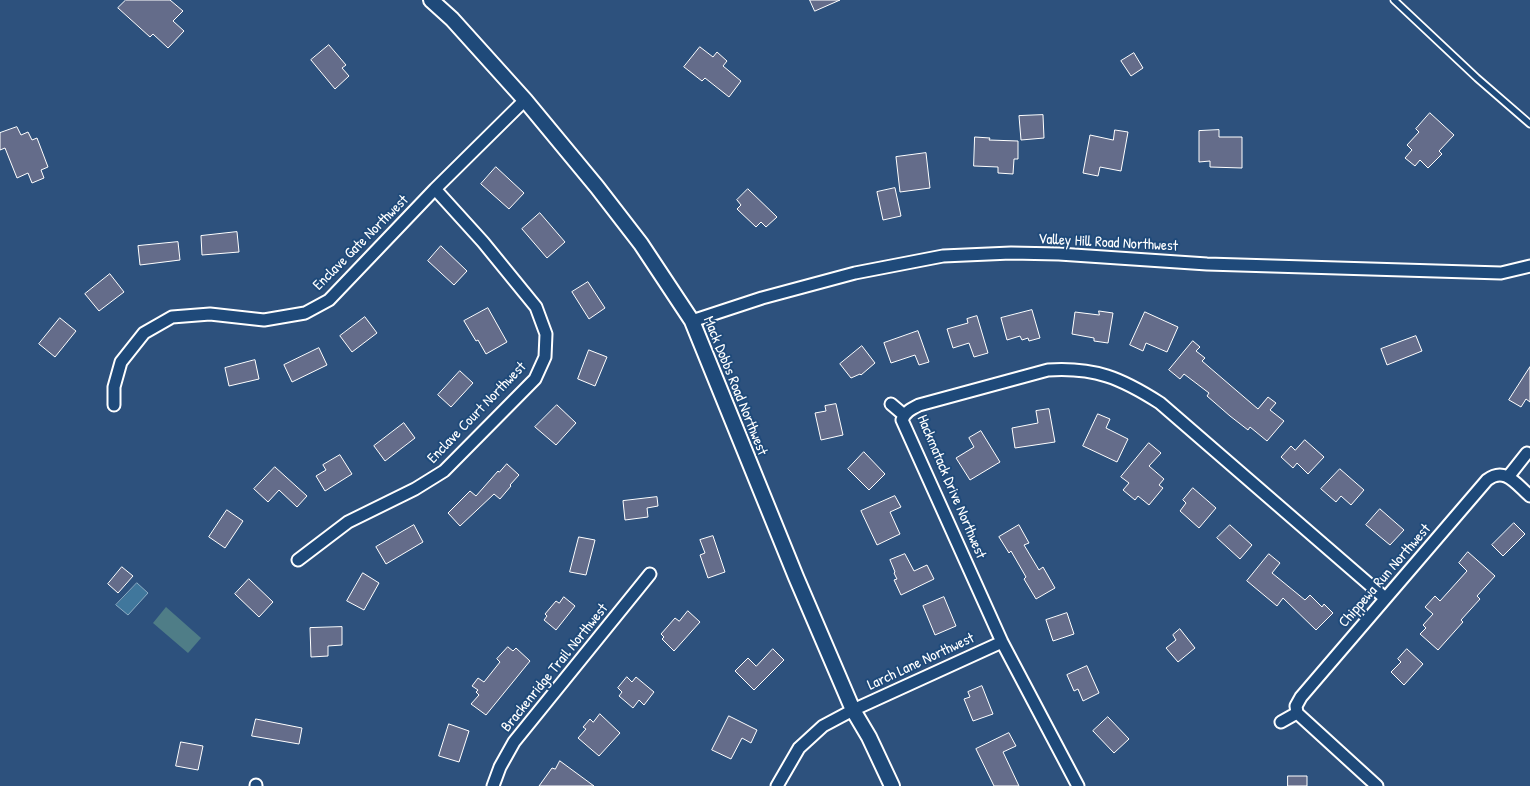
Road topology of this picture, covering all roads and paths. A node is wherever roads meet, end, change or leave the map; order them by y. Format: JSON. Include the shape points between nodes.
{"nodes":[{"id":1,"x":432,"y":0,"type":"edge"},
{"id":2,"x":1394,"y":0,"type":"edge"},
{"id":3,"x":524,"y":100,"type":"junction"},
{"id":4,"x":1530,"y":124,"type":"edge"},
{"id":5,"x":434,"y":189,"type":"junction"},
{"id":6,"x":1530,"y":266,"type":"edge"},
{"id":7,"x":692,"y":321,"type":"junction"},
{"id":8,"x":891,"y":404,"type":"dead end"},
{"id":9,"x":114,"y":405,"type":"dead end"},
{"id":10,"x":904,"y":415,"type":"junction"},
{"id":11,"x":1527,"y":453,"type":"dead end"},
{"id":12,"x":1508,"y":477,"type":"junction"},
{"id":13,"x":1530,"y":496,"type":"edge"},
{"id":14,"x":298,"y":560,"type":"dead end"},
{"id":15,"x":650,"y":574,"type":"dead end"},
{"id":16,"x":1385,"y":598,"type":"junction"},
{"id":17,"x":1002,"y":642,"type":"junction"},
{"id":18,"x":853,"y":710,"type":"junction"},
{"id":19,"x":1298,"y":713,"type":"junction"},
{"id":20,"x":1281,"y":722,"type":"dead end"},
{"id":21,"x":493,"y":786,"type":"edge"},
{"id":22,"x":778,"y":786,"type":"edge"},
{"id":23,"x":892,"y":786,"type":"edge"},
{"id":24,"x":1078,"y":786,"type":"edge"},
{"id":25,"x":1377,"y":786,"type":"edge"}],
"edges":[{"from":1,"to":3,"type":"street","name":"Mack Dobbs Road Northwest"},
{"from":2,"to":4,"type":"lane"},
{"from":3,"to":5,"type":"street","name":"Enclave Gate Northwest"},
{"from":3,"to":7,"type":"street","name":"Mack Dobbs Road Northwest","via":[[641,244]]},
{"from":5,"to":9,"type":"street","name":"Enclave Gate Northwest","via":[[329,300],[304,313],[264,320],[210,314],[172,317],[144,333],[121,362],[114,387]]},
{"from":5,"to":14,"type":"street","name":"Enclave Court Northwest","via":[[536,307],[546,334],[545,357],[535,379],[444,471],[416,489],[348,522]]},
{"from":6,"to":7,"type":"street","name":"Valley Hill Road Northwest","via":[[1492,273],[1207,264],[1059,254],[943,256],[855,273]]},
{"from":7,"to":18,"type":"street","name":"Mack Dobbs Road Northwest"},
{"from":8,"to":10,"type":"street"},
{"from":10,"to":16,"type":"street","name":"Hackmatack Drive Northwest","via":[[919,405],[1048,370],[1093,372],[1117,379],[1160,403]]},
{"from":10,"to":17,"type":"street","name":"Hackmatack Drive Northwest","via":[[902,420]]},
{"from":11,"to":12,"type":"street"},
{"from":12,"to":13,"type":"street"},
{"from":12,"to":16,"type":"street","name":"Chippewa Run Northwest","via":[[1501,473],[1487,480]]},
{"from":15,"to":21,"type":"street","name":"Brackenridge Trail Northwest","via":[[514,742]]},
{"from":16,"to":19,"type":"street","name":"Chippewa Run Northwest","via":[[1301,697],[1296,706]]},
{"from":17,"to":18,"type":"street","name":"Larch Lane Northwest"},
{"from":17,"to":24,"type":"street","name":"Hackmatack Drive Northwest"},
{"from":18,"to":22,"type":"street","name":"Larch Lane Northwest","via":[[823,726],[799,748]]},
{"from":18,"to":23,"type":"street","name":"Mack Dobbs Road Northwest"},
{"from":19,"to":20,"type":"street"},
{"from":19,"to":25,"type":"street"}]}
